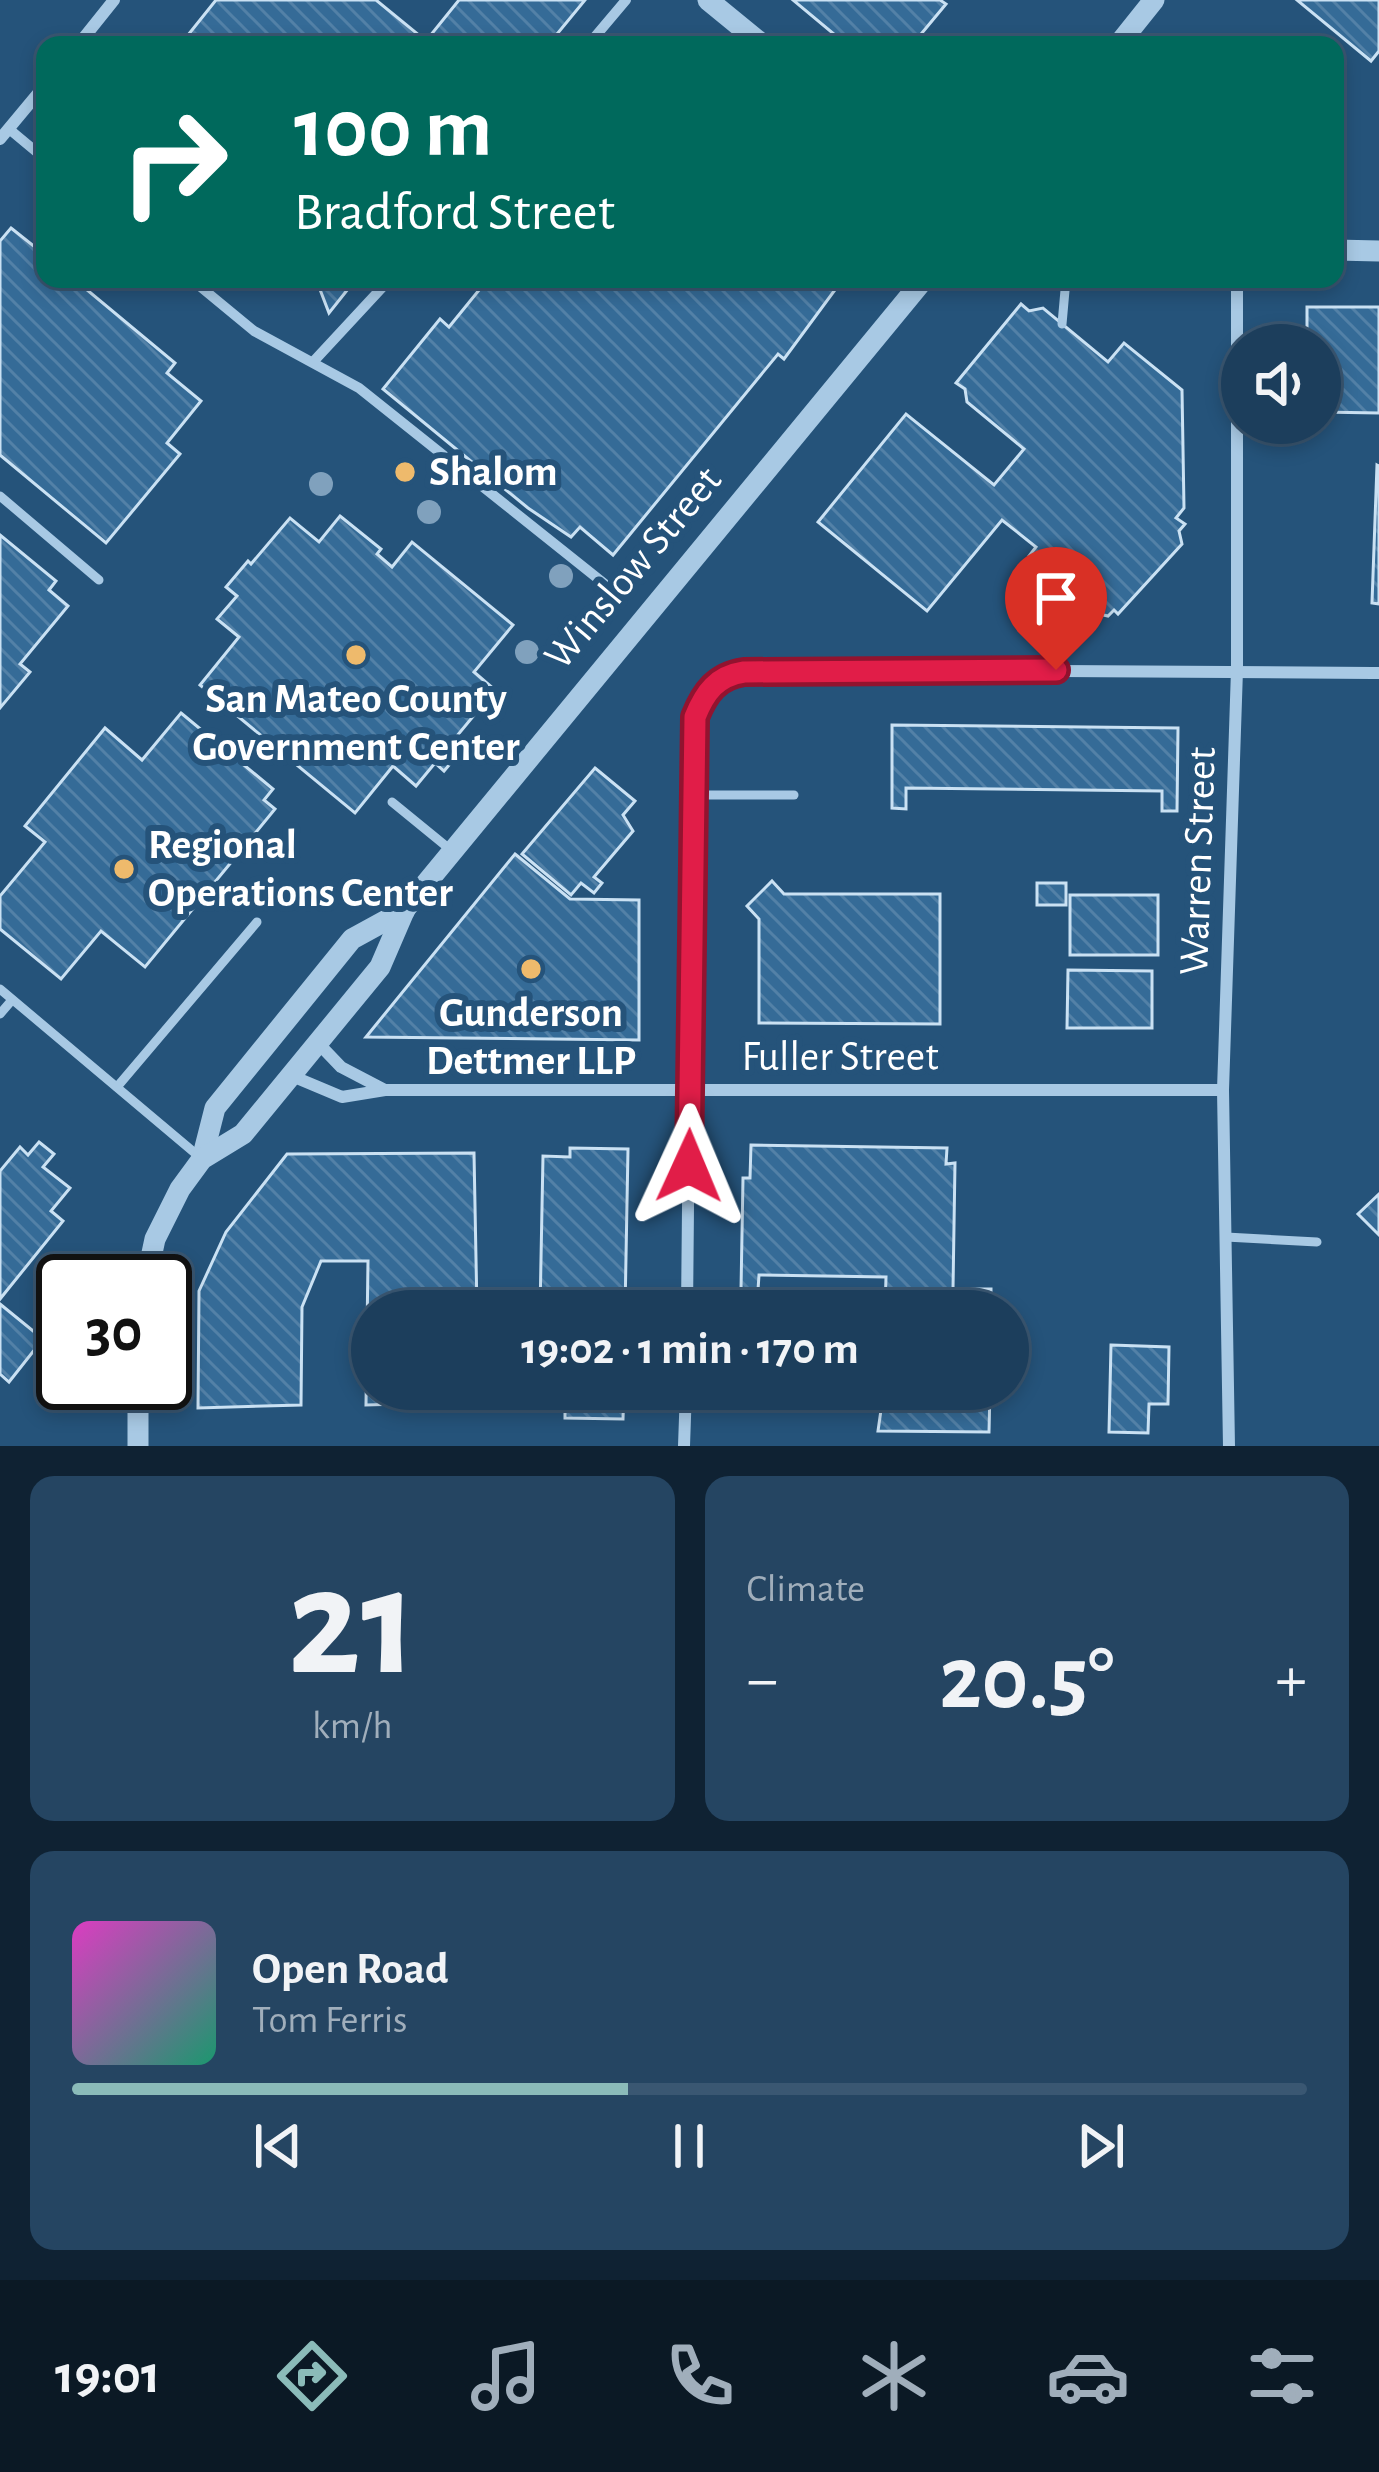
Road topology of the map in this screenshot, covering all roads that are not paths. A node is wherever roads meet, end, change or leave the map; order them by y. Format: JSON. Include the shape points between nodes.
{"nodes":[{"id":1,"x":114,"y":0,"type":"edge"},
{"id":2,"x":626,"y":0,"type":"edge"},
{"id":3,"x":708,"y":0,"type":"edge"},
{"id":4,"x":1154,"y":0,"type":"edge"},
{"id":5,"x":85,"y":36,"type":"edge"},
{"id":6,"x":596,"y":36,"type":"edge"},
{"id":7,"x":752,"y":36,"type":"edge"},
{"id":8,"x":1125,"y":36,"type":"edge"},
{"id":9,"x":36,"y":95,"type":"edge"},
{"id":10,"x":3,"y":130,"type":"edge"},
{"id":11,"x":36,"y":153,"type":"edge"},
{"id":12,"x":1344,"y":250,"type":"edge"},
{"id":13,"x":1379,"y":251,"type":"edge"},
{"id":14,"x":202,"y":288,"type":"edge"},
{"id":15,"x":382,"y":288,"type":"edge"},
{"id":16,"x":917,"y":288,"type":"edge"},
{"id":17,"x":1065,"y":288,"type":"edge"},
{"id":18,"x":1237,"y":288,"type":"edge"},
{"id":19,"x":1062,"y":324,"type":"dead end"},
{"id":20,"x":313,"y":362,"type":"junction"},
{"id":21,"x":0,"y":496,"type":"edge"},
{"id":22,"x":99,"y":580,"type":"dead end"},
{"id":23,"x":611,"y":589,"type":"dead end"},
{"id":24,"x":1237,"y":670,"type":"junction"},
{"id":25,"x":1379,"y":674,"type":"edge"},
{"id":26,"x":692,"y":795,"type":"junction"},
{"id":27,"x":794,"y":795,"type":"dead end"},
{"id":28,"x":392,"y":802,"type":"dead end"},
{"id":29,"x":452,"y":851,"type":"junction"},
{"id":30,"x":406,"y":909,"type":"junction"},
{"id":31,"x":257,"y":922,"type":"dead end"},
{"id":32,"x":0,"y":989,"type":"edge"},
{"id":33,"x":12,"y":1000,"type":"junction"},
{"id":34,"x":0,"y":1014,"type":"edge"},
{"id":35,"x":318,"y":1043,"type":"junction"},
{"id":36,"x":292,"y":1076,"type":"junction"},
{"id":37,"x":117,"y":1087,"type":"junction"},
{"id":38,"x":385,"y":1090,"type":"junction"},
{"id":39,"x":691,"y":1090,"type":"junction"},
{"id":40,"x":1223,"y":1090,"type":"junction"},
{"id":41,"x":202,"y":1159,"type":"junction"},
{"id":42,"x":1226,"y":1237,"type":"junction"},
{"id":43,"x":1317,"y":1243,"type":"dead end"},
{"id":44,"x":154,"y":1254,"type":"edge"},
{"id":45,"x":687,"y":1290,"type":"edge"},
{"id":46,"x":138,"y":1410,"type":"edge"},
{"id":47,"x":685,"y":1410,"type":"edge"},
{"id":48,"x":138,"y":1446,"type":"edge"},
{"id":49,"x":684,"y":1446,"type":"edge"},
{"id":50,"x":1229,"y":1446,"type":"edge"}],
"edges":[{"from":1,"to":5,"type":"street"},
{"from":2,"to":6,"type":"street"},
{"from":3,"to":7,"type":"street"},
{"from":4,"to":8,"type":"street"},
{"from":9,"to":10,"type":"street"},
{"from":10,"to":11,"type":"street"},
{"from":12,"to":13,"type":"street"},
{"from":14,"to":20,"type":"street","via":[[254,331]]},
{"from":15,"to":20,"type":"street"},
{"from":16,"to":29,"type":"street","name":"Winslow Street"},
{"from":17,"to":19,"type":"lane"},
{"from":18,"to":24,"type":"street","name":"Warren Street"},
{"from":20,"to":23,"type":"street","via":[[359,388]]},
{"from":21,"to":22,"type":"lane"},
{"from":24,"to":25,"type":"street"},
{"from":24,"to":26,"type":"street","via":[[727,674],[695,717]]},
{"from":24,"to":40,"type":"street","name":"Warren Street"},
{"from":26,"to":27,"type":"lane"},
{"from":26,"to":39,"type":"street"},
{"from":28,"to":29,"type":"lane"},
{"from":29,"to":30,"type":"street","name":"Winslow Street"},
{"from":30,"to":35,"type":"street","name":"Winslow Street","via":[[380,967]]},
{"from":30,"to":41,"type":"street","name":"Winslow Street","via":[[352,939],[338,956],[214,1108]]},
{"from":31,"to":37,"type":"lane"},
{"from":32,"to":33,"type":"lane"},
{"from":33,"to":34,"type":"lane"},
{"from":33,"to":37,"type":"lane"},
{"from":35,"to":36,"type":"street","name":"Winslow Street"},
{"from":35,"to":38,"type":"street","via":[[341,1067]]},
{"from":36,"to":38,"type":"street","name":"Fuller Street","via":[[342,1097]]},
{"from":36,"to":41,"type":"street","name":"Winslow Street","via":[[243,1134]]},
{"from":37,"to":41,"type":"lane"},
{"from":38,"to":39,"type":"street","name":"Fuller Street"},
{"from":39,"to":40,"type":"street","name":"Fuller Street"},
{"from":39,"to":45,"type":"street"},
{"from":40,"to":42,"type":"street","name":"Warren Street"},
{"from":41,"to":44,"type":"street","name":"Winslow Street","via":[[166,1214]]},
{"from":42,"to":43,"type":"lane"},
{"from":42,"to":50,"type":"street","name":"Warren Street"},
{"from":46,"to":48,"type":"street"},
{"from":47,"to":49,"type":"street"}]}
